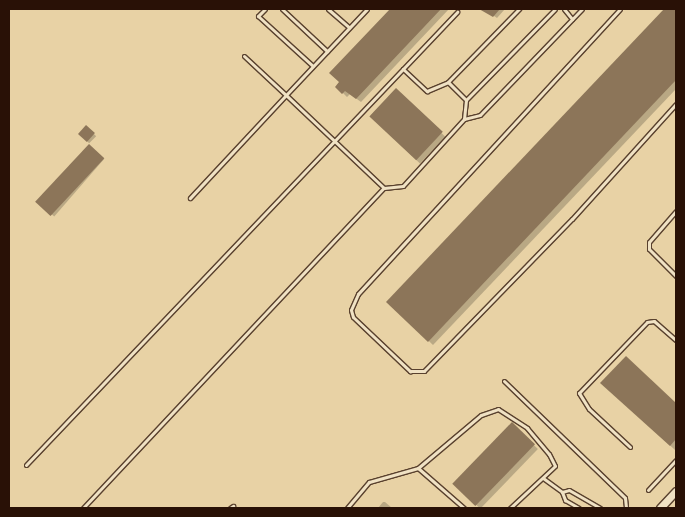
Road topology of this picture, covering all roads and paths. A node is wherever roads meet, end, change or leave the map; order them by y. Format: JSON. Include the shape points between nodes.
{"nodes":[{"id":1,"x":265,"y":9,"type":"edge"},
{"id":2,"x":282,"y":9,"type":"edge"},
{"id":3,"x":328,"y":9,"type":"edge"},
{"id":4,"x":367,"y":9,"type":"edge"},
{"id":5,"x":520,"y":9,"type":"edge"},
{"id":6,"x":555,"y":9,"type":"edge"},
{"id":7,"x":564,"y":9,"type":"edge"},
{"id":8,"x":582,"y":9,"type":"edge"},
{"id":9,"x":620,"y":9,"type":"edge"},
{"id":10,"x":457,"y":12,"type":"dead end"},
{"id":11,"x":572,"y":18,"type":"junction"},
{"id":12,"x":349,"y":27,"type":"junction"},
{"id":13,"x":328,"y":51,"type":"junction"},
{"id":14,"x":244,"y":56,"type":"dead end"},
{"id":15,"x":313,"y":66,"type":"junction"},
{"id":16,"x":403,"y":69,"type":"junction"},
{"id":17,"x":448,"y":82,"type":"junction"},
{"id":18,"x":286,"y":95,"type":"junction"},
{"id":19,"x":466,"y":100,"type":"junction"},
{"id":20,"x":676,"y":104,"type":"edge"},
{"id":21,"x":464,"y":119,"type":"junction"},
{"id":22,"x":334,"y":141,"type":"junction"},
{"id":23,"x":384,"y":188,"type":"junction"},
{"id":24,"x":190,"y":198,"type":"dead end"},
{"id":25,"x":676,"y":212,"type":"edge"},
{"id":26,"x":676,"y":276,"type":"edge"},
{"id":27,"x":676,"y":340,"type":"edge"},
{"id":28,"x":504,"y":381,"type":"dead end"},
{"id":29,"x":630,"y":447,"type":"dead end"},
{"id":30,"x":676,"y":460,"type":"edge"},
{"id":31,"x":26,"y":465,"type":"dead end"},
{"id":32,"x":418,"y":468,"type":"junction"},
{"id":33,"x":543,"y":478,"type":"junction"},
{"id":34,"x":648,"y":490,"type":"dead end"},
{"id":35,"x":676,"y":491,"type":"edge"},
{"id":36,"x":562,"y":492,"type":"junction"},
{"id":37,"x":83,"y":508,"type":"edge"},
{"id":38,"x":347,"y":508,"type":"edge"},
{"id":39,"x":464,"y":508,"type":"edge"},
{"id":40,"x":510,"y":508,"type":"edge"},
{"id":41,"x":579,"y":508,"type":"edge"},
{"id":42,"x":600,"y":508,"type":"edge"},
{"id":43,"x":626,"y":508,"type":"edge"},
{"id":44,"x":660,"y":508,"type":"edge"}],
"edges":[{"from":1,"to":15,"type":"lane","via":[[258,16]]},
{"from":2,"to":13,"type":"lane"},
{"from":3,"to":12,"type":"lane"},
{"from":4,"to":12,"type":"lane"},
{"from":5,"to":17,"type":"lane"},
{"from":6,"to":19,"type":"lane"},
{"from":7,"to":11,"type":"lane"},
{"from":8,"to":11,"type":"lane"},
{"from":9,"to":20,"type":"lane","via":[[358,294],[350,310],[353,318],[410,371],[424,371],[572,219]]},
{"from":10,"to":16,"type":"lane"},
{"from":11,"to":21,"type":"lane","via":[[480,116]]},
{"from":12,"to":13,"type":"lane"},
{"from":13,"to":15,"type":"lane"},
{"from":14,"to":18,"type":"lane"},
{"from":15,"to":18,"type":"lane"},
{"from":16,"to":17,"type":"lane","via":[[427,90]]},
{"from":16,"to":22,"type":"lane"},
{"from":17,"to":19,"type":"lane"},
{"from":18,"to":22,"type":"lane"},
{"from":18,"to":24,"type":"lane"},
{"from":19,"to":21,"type":"lane"},
{"from":21,"to":23,"type":"lane","via":[[403,186]]},
{"from":22,"to":23,"type":"lane"},
{"from":22,"to":31,"type":"lane"},
{"from":23,"to":37,"type":"lane"},
{"from":25,"to":26,"type":"lane","via":[[650,242],[649,249]]},
{"from":27,"to":29,"type":"lane","via":[[654,321],[647,322],[579,393],[589,409]]},
{"from":28,"to":43,"type":"lane","via":[[626,498]]},
{"from":30,"to":34,"type":"lane"},
{"from":32,"to":33,"type":"lane","via":[[481,415],[498,409],[527,428],[550,454],[555,466]]},
{"from":32,"to":38,"type":"lane","via":[[368,482]]},
{"from":32,"to":39,"type":"lane"},
{"from":33,"to":36,"type":"lane"},
{"from":33,"to":40,"type":"lane"},
{"from":35,"to":44,"type":"street"},
{"from":36,"to":41,"type":"lane","via":[[565,500]]},
{"from":36,"to":42,"type":"lane","via":[[569,490]]}]}
